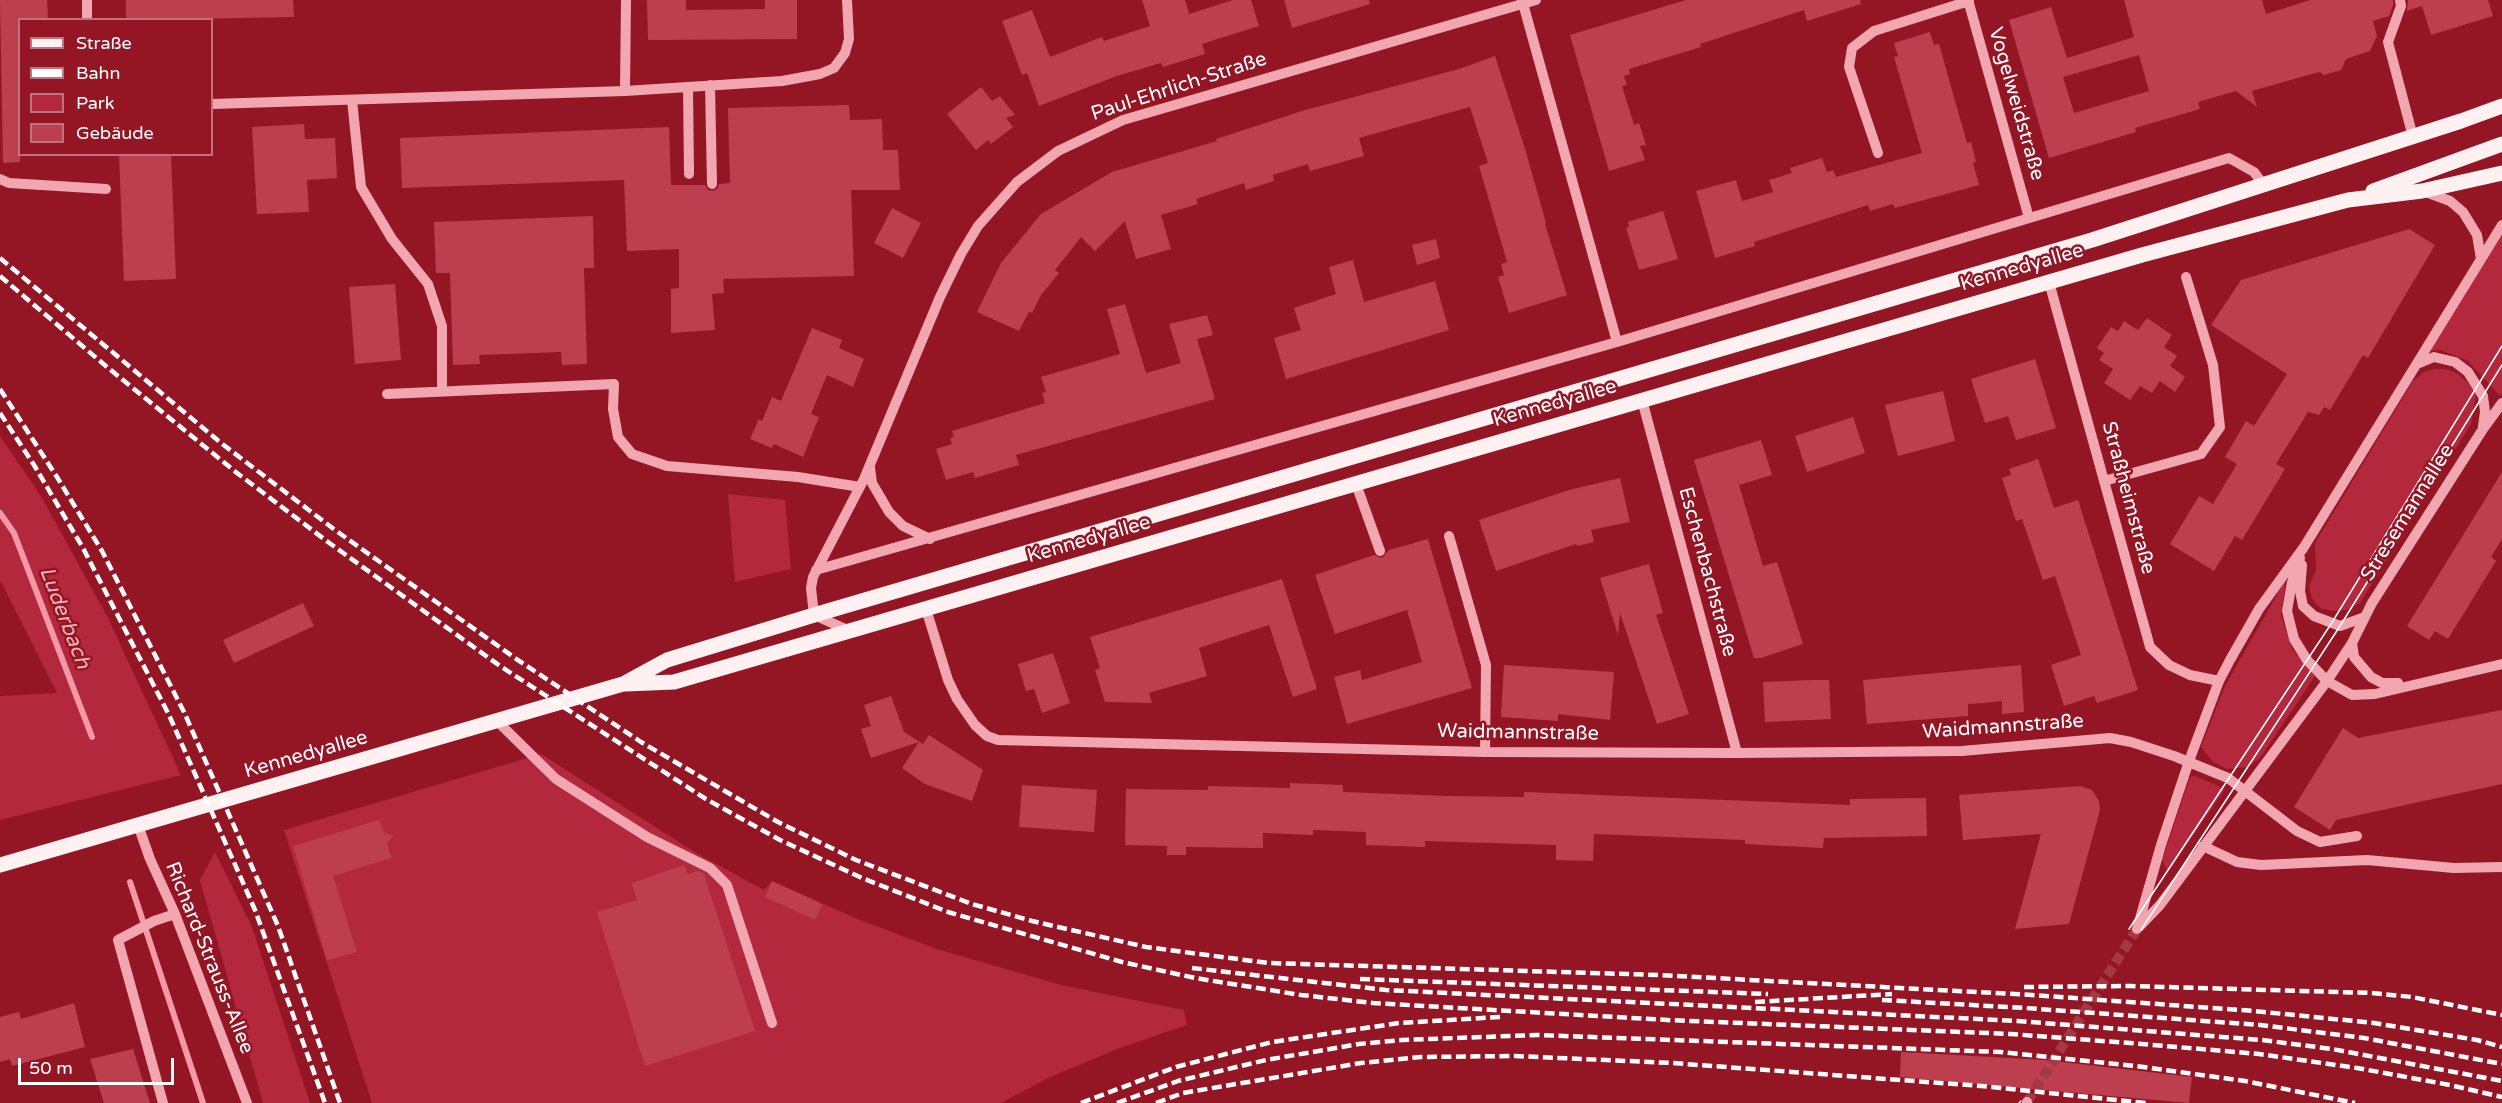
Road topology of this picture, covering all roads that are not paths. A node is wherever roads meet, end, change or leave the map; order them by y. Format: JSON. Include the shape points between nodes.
{"nodes":[{"id":1,"x":87,"y":0,"type":"edge"},
{"id":2,"x":626,"y":0,"type":"edge"},
{"id":3,"x":847,"y":0,"type":"edge"},
{"id":4,"x":1536,"y":0,"type":"edge"},
{"id":5,"x":2400,"y":0,"type":"edge"},
{"id":6,"x":1968,"y":1,"type":"edge"},
{"id":7,"x":1522,"y":2,"type":"edge"},
{"id":8,"x":87,"y":18,"type":"edge"},
{"id":9,"x":710,"y":85,"type":"junction"},
{"id":10,"x":688,"y":87,"type":"junction"},
{"id":11,"x":625,"y":91,"type":"junction"},
{"id":12,"x":352,"y":100,"type":"junction"},
{"id":13,"x":213,"y":104,"type":"edge"},
{"id":14,"x":2500,"y":106,"type":"edge"},
{"id":15,"x":2413,"y":137,"type":"junction"},
{"id":16,"x":2502,"y":144,"type":"edge"},
{"id":17,"x":1878,"y":153,"type":"dead end"},
{"id":18,"x":2502,"y":173,"type":"edge"},
{"id":19,"x":689,"y":174,"type":"dead end"},
{"id":20,"x":0,"y":179,"type":"edge"},
{"id":21,"x":712,"y":184,"type":"dead end"},
{"id":22,"x":2263,"y":184,"type":"junction"},
{"id":23,"x":106,"y":189,"type":"dead end"},
{"id":24,"x":2422,"y":191,"type":"junction"},
{"id":25,"x":2348,"y":200,"type":"junction"},
{"id":26,"x":2029,"y":218,"type":"junction"},
{"id":27,"x":2502,"y":225,"type":"edge"},
{"id":28,"x":2481,"y":260,"type":"junction"},
{"id":29,"x":2186,"y":277,"type":"dead end"},
{"id":30,"x":2049,"y":282,"type":"junction"},
{"id":31,"x":1617,"y":342,"type":"junction"},
{"id":32,"x":2417,"y":364,"type":"junction"},
{"id":33,"x":442,"y":391,"type":"junction"},
{"id":34,"x":387,"y":394,"type":"dead end"},
{"id":35,"x":1642,"y":400,"type":"junction"},
{"id":36,"x":2502,"y":403,"type":"edge"},
{"id":37,"x":2483,"y":429,"type":"junction"},
{"id":38,"x":870,"y":467,"type":"junction"},
{"id":39,"x":2104,"y":481,"type":"junction"},
{"id":40,"x":1356,"y":484,"type":"junction"},
{"id":41,"x":860,"y":487,"type":"junction"},
{"id":42,"x":1449,"y":536,"type":"dead end"},
{"id":43,"x":931,"y":539,"type":"junction"},
{"id":44,"x":2304,"y":547,"type":"junction"},
{"id":45,"x":1380,"y":551,"type":"dead end"},
{"id":46,"x":816,"y":570,"type":"junction"},
{"id":47,"x":926,"y":609,"type":"junction"},
{"id":48,"x":814,"y":615,"type":"junction"},
{"id":49,"x":2365,"y":617,"type":"junction"},
{"id":50,"x":850,"y":632,"type":"junction"},
{"id":51,"x":2352,"y":643,"type":"junction"},
{"id":52,"x":2502,"y":664,"type":"edge"},
{"id":53,"x":2219,"y":681,"type":"junction"},
{"id":54,"x":2327,"y":681,"type":"junction"},
{"id":55,"x":2414,"y":683,"type":"junction"},
{"id":56,"x":623,"y":684,"type":"junction"},
{"id":57,"x":497,"y":721,"type":"junction"},
{"id":58,"x":1485,"y":752,"type":"junction"},
{"id":59,"x":1737,"y":753,"type":"junction"},
{"id":60,"x":2189,"y":761,"type":"junction"},
{"id":61,"x":2244,"y":790,"type":"junction"},
{"id":62,"x":138,"y":825,"type":"junction"},
{"id":63,"x":2357,"y":836,"type":"dead end"},
{"id":64,"x":2203,"y":846,"type":"junction"},
{"id":65,"x":0,"y":865,"type":"edge"},
{"id":66,"x":2502,"y":867,"type":"edge"},
{"id":67,"x":175,"y":914,"type":"junction"},
{"id":68,"x":772,"y":1023,"type":"dead end"},
{"id":69,"x":163,"y":1103,"type":"edge"},
{"id":70,"x":246,"y":1103,"type":"edge"}],
"edges":[{"from":1,"to":8,"type":"street"},
{"from":2,"to":11,"type":"street"},
{"from":3,"to":9,"type":"street","via":[[849,39],[834,68],[782,81]]},
{"from":4,"to":7,"type":"street","name":"Paul-Ehrlich-Straße"},
{"from":5,"to":15,"type":"street","via":[[2388,42]]},
{"from":6,"to":17,"type":"street","via":[[1874,31],[1852,48],[1849,68]]},
{"from":6,"to":26,"type":"street","name":"Vogelweidstraße"},
{"from":7,"to":31,"type":"street"},
{"from":7,"to":38,"type":"street","name":"Paul-Ehrlich-Straße","via":[[1124,120],[1043,160],[999,201],[961,254]]},
{"from":9,"to":10,"type":"street"},
{"from":9,"to":21,"type":"street"},
{"from":10,"to":11,"type":"street"},
{"from":10,"to":19,"type":"street"},
{"from":11,"to":12,"type":"street"},
{"from":12,"to":13,"type":"street"},
{"from":12,"to":33,"type":"street","via":[[361,187],[392,239],[428,284],[442,326]]},
{"from":14,"to":15,"type":"main road","name":"Kennedyallee"},
{"from":15,"to":22,"type":"main road","name":"Kennedyallee"},
{"from":16,"to":25,"type":"main road"},
{"from":18,"to":24,"type":"main road","name":"Kennedyallee"},
{"from":20,"to":23,"type":"street","via":[[9,183]]},
{"from":22,"to":26,"type":"street","via":[[2254,172],[2229,158]]},
{"from":22,"to":48,"type":"main road","name":"Kennedyallee","via":[[2070,247]]},
{"from":24,"to":25,"type":"main road","name":"Kennedyallee"},
{"from":24,"to":28,"type":"street","via":[[2450,201],[2463,212],[2477,235]]},
{"from":25,"to":30,"type":"main road","name":"Kennedyallee"},
{"from":26,"to":31,"type":"street"},
{"from":27,"to":28,"type":"street","name":"Stresemannallee"},
{"from":28,"to":32,"type":"street","name":"Stresemannallee"},
{"from":29,"to":39,"type":"street","via":[[2213,365],[2220,427],[2201,454]]},
{"from":30,"to":35,"type":"main road","name":"Kennedyallee"},
{"from":30,"to":39,"type":"street","name":"Straßheimstraße"},
{"from":31,"to":43,"type":"street"},
{"from":32,"to":37,"type":"street","name":"Stresemannallee","via":[[2434,357],[2456,362],[2468,372],[2484,396]]},
{"from":32,"to":44,"type":"street","name":"Stresemannallee"},
{"from":33,"to":34,"type":"street"},
{"from":33,"to":41,"type":"street","via":[[614,384],[618,437],[632,454],[667,466],[815,479]]},
{"from":35,"to":40,"type":"main road","name":"Kennedyallee"},
{"from":35,"to":59,"type":"street","name":"Eschenbachstraße"},
{"from":36,"to":37,"type":"street","name":"Stresemannallee"},
{"from":37,"to":49,"type":"street","name":"Stresemannallee"},
{"from":38,"to":41,"type":"street","name":"Paul-Ehrlich-Straße"},
{"from":38,"to":43,"type":"street","via":[[879,498],[895,520]]},
{"from":39,"to":53,"type":"street","name":"Straßheimstraße","via":[[2150,647],[2159,657],[2190,675]]},
{"from":40,"to":45,"type":"street"},
{"from":40,"to":47,"type":"main road","name":"Kennedyallee"},
{"from":41,"to":46,"type":"street","name":"Paul-Ehrlich-Straße"},
{"from":42,"to":58,"type":"street","via":[[1486,665]]},
{"from":43,"to":46,"type":"street"},
{"from":44,"to":49,"type":"street","name":"Stresemannallee","via":[[2300,591],[2303,606],[2314,616],[2340,626]]},
{"from":44,"to":53,"type":"street","name":"Stresemannallee","via":[[2259,609]]},
{"from":44,"to":54,"type":"street","name":"Stresemannallee","via":[[2287,611],[2294,639]]},
{"from":46,"to":48,"type":"street","name":"Paul-Ehrlich-Straße","via":[[811,585]]},
{"from":47,"to":50,"type":"main road","name":"Kennedyallee"},
{"from":47,"to":58,"type":"street","name":"Waidmannstraße","via":[[957,699],[975,725],[998,740]]},
{"from":48,"to":50,"type":"street"},
{"from":48,"to":56,"type":"main road","name":"Kennedyallee","via":[[667,660]]},
{"from":49,"to":51,"type":"street","name":"Stresemannallee"},
{"from":50,"to":56,"type":"main road","name":"Kennedyallee","via":[[674,682]]},
{"from":51,"to":54,"type":"street","name":"Stresemannallee"},
{"from":51,"to":55,"type":"street","via":[[2354,657],[2371,677],[2382,683]]},
{"from":52,"to":55,"type":"street"},
{"from":53,"to":60,"type":"street","name":"Stresemannallee"},
{"from":54,"to":55,"type":"street","via":[[2352,695],[2375,694]]},
{"from":54,"to":61,"type":"street","name":"Stresemannallee"},
{"from":56,"to":57,"type":"main road","name":"Kennedyallee"},
{"from":57,"to":62,"type":"main road","name":"Kennedyallee"},
{"from":57,"to":68,"type":"street","via":[[556,779],[647,837],[710,868],[728,885]]},
{"from":58,"to":59,"type":"street","name":"Waidmannstraße"},
{"from":59,"to":60,"type":"street","name":"Waidmannstraße","via":[[1962,751],[2110,738]]},
{"from":60,"to":61,"type":"street","via":[[2228,778]]},
{"from":60,"to":64,"type":"street","name":"Stresemannallee","via":[[2137,929],[2160,905]]},
{"from":61,"to":63,"type":"street","via":[[2297,831],[2320,842]]},
{"from":61,"to":64,"type":"street","name":"Stresemannallee"},
{"from":62,"to":65,"type":"main road","name":"Kennedyallee"},
{"from":62,"to":67,"type":"street","name":"Richard-Strauss-Allee"},
{"from":64,"to":66,"type":"street","via":[[2237,862],[2261,865],[2367,860],[2454,868]]},
{"from":67,"to":69,"type":"street","via":[[118,940]]},
{"from":67,"to":70,"type":"street","name":"Richard-Strauss-Allee"}]}
